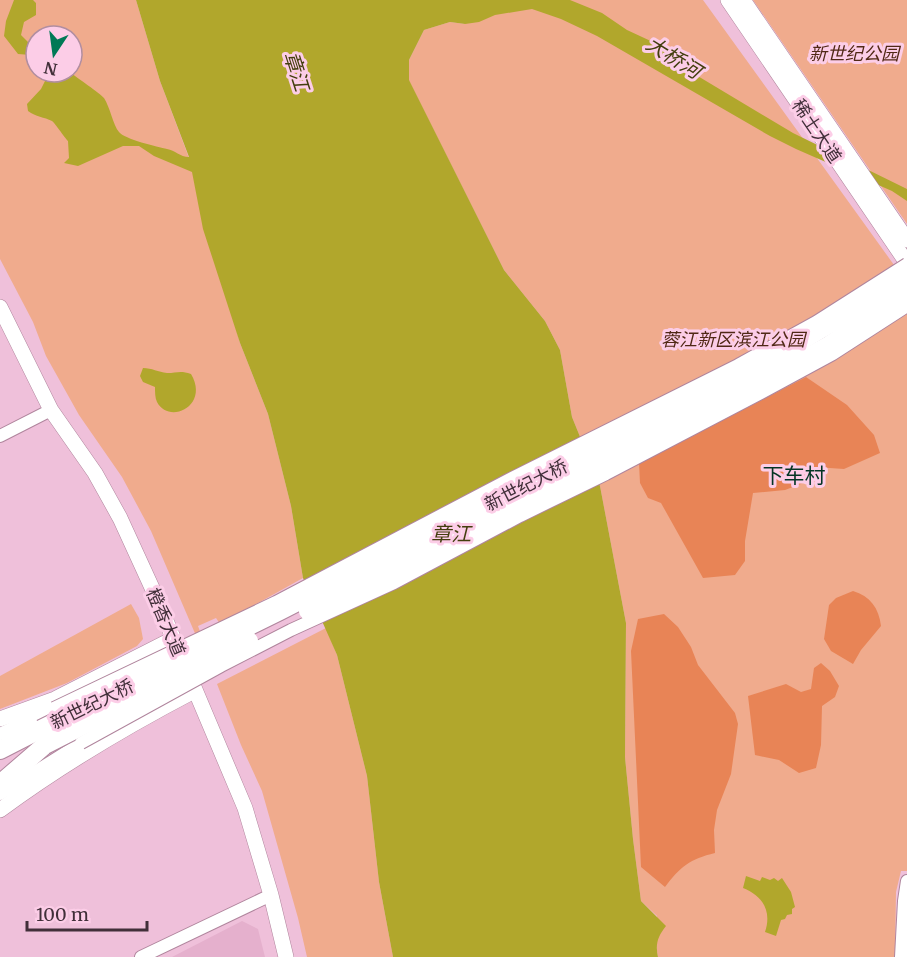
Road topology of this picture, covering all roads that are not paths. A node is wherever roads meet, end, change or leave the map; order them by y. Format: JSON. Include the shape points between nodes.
{"nodes":[{"id":1,"x":728,"y":0,"type":"edge"},
{"id":2,"x":743,"y":0,"type":"edge"},
{"id":3,"x":907,"y":240,"type":"edge"},
{"id":4,"x":907,"y":263,"type":"edge"},
{"id":5,"x":907,"y":276,"type":"edge"},
{"id":6,"x":907,"y":294,"type":"edge"},
{"id":7,"x":0,"y":300,"type":"edge"},
{"id":8,"x":907,"y":306,"type":"edge"},
{"id":9,"x":0,"y":307,"type":"edge"},
{"id":10,"x":7,"y":332,"type":"edge"},
{"id":11,"x":46,"y":412,"type":"junction"},
{"id":12,"x":0,"y":436,"type":"edge"},
{"id":13,"x":169,"y":641,"type":"junction"},
{"id":14,"x":190,"y":693,"type":"junction"},
{"id":15,"x":0,"y":719,"type":"edge"},
{"id":16,"x":0,"y":734,"type":"edge"},
{"id":17,"x":43,"y":737,"type":"junction"},
{"id":18,"x":0,"y":742,"type":"edge"},
{"id":19,"x":0,"y":749,"type":"edge"},
{"id":20,"x":0,"y":768,"type":"edge"},
{"id":21,"x":0,"y":784,"type":"edge"},
{"id":22,"x":0,"y":794,"type":"edge"},
{"id":23,"x":0,"y":810,"type":"edge"},
{"id":24,"x":907,"y":880,"type":"edge"},
{"id":25,"x":266,"y":896,"type":"junction"},
{"id":26,"x":141,"y":957,"type":"edge"},
{"id":27,"x":276,"y":957,"type":"edge"},
{"id":28,"x":286,"y":957,"type":"edge"},
{"id":29,"x":901,"y":957,"type":"edge"}],
"edges":[{"from":1,"to":4,"type":"main road","name":"稀土大道"},
{"from":2,"to":3,"type":"main road","name":"稀土大道"},
{"from":4,"to":16,"type":"street","bridge":true,"via":[[816,322],[738,365],[276,602]]},
{"from":5,"to":17,"type":"highway","name":"新世纪大桥","bridge":true,"via":[[749,372]]},
{"from":6,"to":17,"type":"highway","name":"新世纪大桥","bridge":true,"via":[[830,345],[757,385]]},
{"from":7,"to":10,"type":"street"},
{"from":8,"to":22,"type":"street","bridge":true,"via":[[833,354],[761,393],[394,583],[221,666],[81,743]]},
{"from":9,"to":10,"type":"main road","name":"橙香大道"},
{"from":10,"to":11,"type":"main road","name":"橙香大道"},
{"from":11,"to":12,"type":"street"},
{"from":11,"to":13,"type":"main road","name":"橙香大道","via":[[110,516]]},
{"from":13,"to":14,"type":"main road","name":"橙香大道"},
{"from":13,"to":15,"type":"main road","via":[[55,699]]},
{"from":14,"to":23,"type":"main road","via":[[64,765]]},
{"from":14,"to":25,"type":"main road","name":"橙香大道"},
{"from":17,"to":18,"type":"highway"},
{"from":17,"to":19,"type":"highway"},
{"from":17,"to":20,"type":"highway"},
{"from":17,"to":21,"type":"highway"},
{"from":24,"to":29,"type":"street"},
{"from":25,"to":26,"type":"street"},
{"from":25,"to":27,"type":"main road","name":"橙香大道"},
{"from":25,"to":28,"type":"main road","name":"橙香大道"}]}
